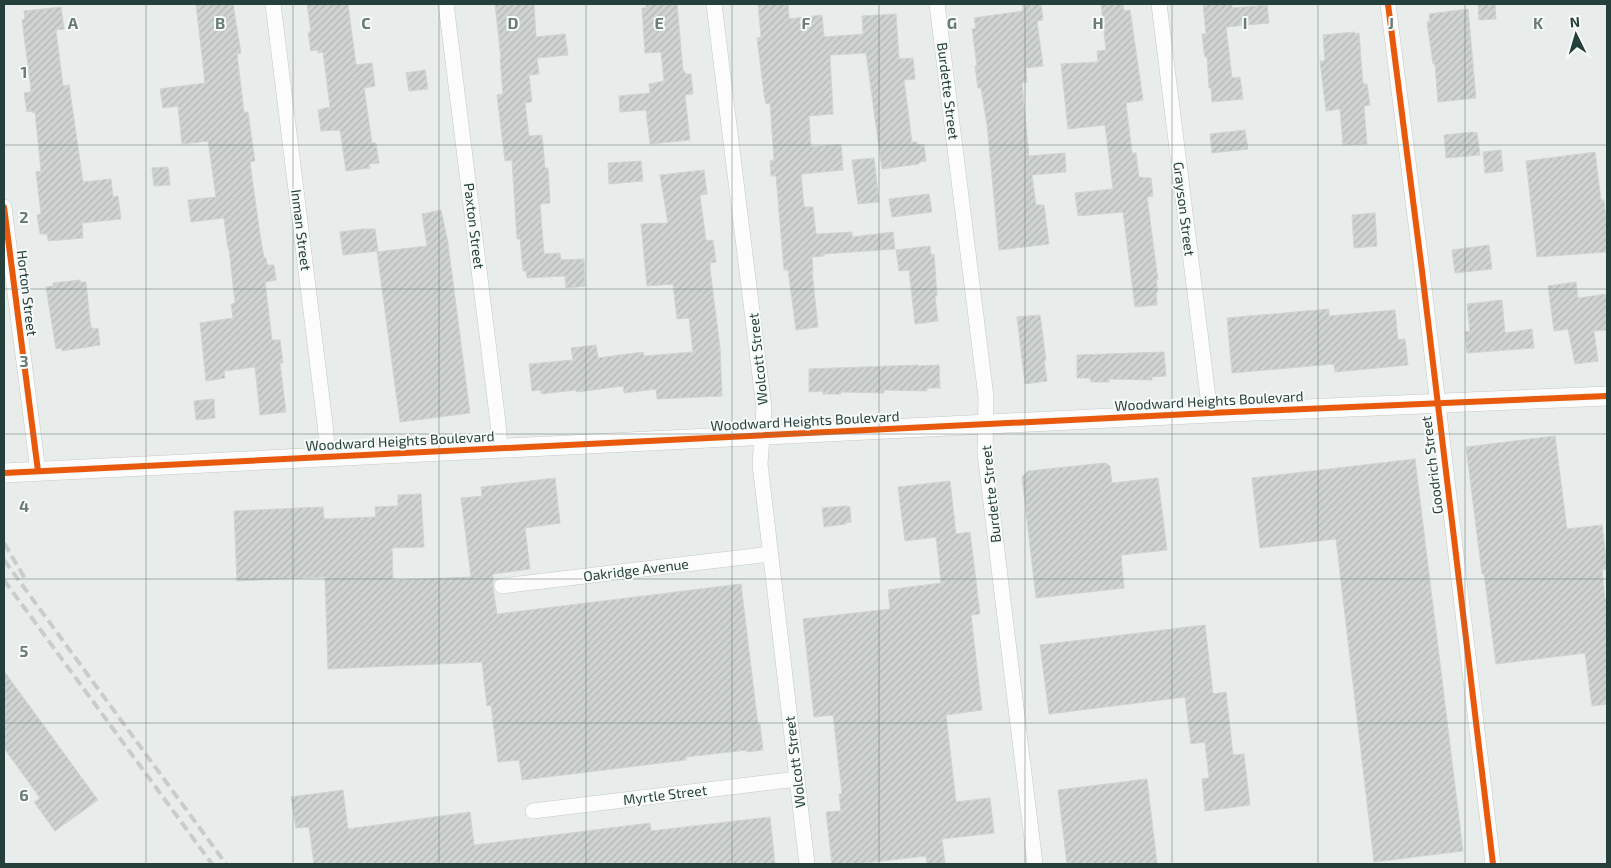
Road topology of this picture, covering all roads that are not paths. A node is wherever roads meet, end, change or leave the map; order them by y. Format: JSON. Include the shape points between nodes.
{"nodes":[{"id":1,"x":273,"y":4,"type":"edge"},
{"id":2,"x":446,"y":4,"type":"edge"},
{"id":3,"x":714,"y":4,"type":"edge"},
{"id":4,"x":937,"y":4,"type":"edge"},
{"id":5,"x":1159,"y":4,"type":"edge"},
{"id":6,"x":1388,"y":4,"type":"edge"},
{"id":7,"x":4,"y":207,"type":"edge"},
{"id":8,"x":1607,"y":396,"type":"edge"},
{"id":9,"x":1437,"y":402,"type":"junction"},
{"id":10,"x":1210,"y":413,"type":"junction"},
{"id":11,"x":985,"y":424,"type":"junction"},
{"id":12,"x":763,"y":436,"type":"junction"},
{"id":13,"x":500,"y":448,"type":"junction"},
{"id":14,"x":328,"y":457,"type":"junction"},
{"id":15,"x":38,"y":471,"type":"junction"},
{"id":16,"x":4,"y":473,"type":"edge"},
{"id":17,"x":770,"y":554,"type":"junction"},
{"id":18,"x":502,"y":586,"type":"dead end"},
{"id":19,"x":797,"y":779,"type":"junction"},
{"id":20,"x":533,"y":811,"type":"dead end"},
{"id":21,"x":807,"y":864,"type":"edge"},
{"id":22,"x":1036,"y":864,"type":"edge"},
{"id":23,"x":1493,"y":864,"type":"edge"}],
"edges":[{"from":1,"to":14,"type":"street","name":"Inman Street"},
{"from":2,"to":13,"type":"street","name":"Paxton Street"},
{"from":3,"to":12,"type":"street","name":"Wolcott Street","via":[[764,408]]},
{"from":4,"to":11,"type":"street","name":"Burdette Street","via":[[985,386]]},
{"from":5,"to":10,"type":"street","name":"Grayson Street"},
{"from":6,"to":9,"type":"street","name":"Goodrich Street"},
{"from":7,"to":15,"type":"street","name":"Horton Street"},
{"from":8,"to":9,"type":"street","name":"Woodward Heights Boulevard"},
{"from":9,"to":10,"type":"street","name":"Woodward Heights Boulevard"},
{"from":9,"to":23,"type":"street","name":"Goodrich Street"},
{"from":10,"to":11,"type":"street","name":"Woodward Heights Boulevard"},
{"from":11,"to":12,"type":"street","name":"Woodward Heights Boulevard"},
{"from":11,"to":22,"type":"street","name":"Burdette Street","via":[[986,463]]},
{"from":12,"to":13,"type":"street","name":"Woodward Heights Boulevard"},
{"from":12,"to":17,"type":"street","name":"Wolcott Street","via":[[760,464]]},
{"from":13,"to":14,"type":"street","name":"Woodward Heights Boulevard"},
{"from":14,"to":15,"type":"street","name":"Woodward Heights Boulevard"},
{"from":15,"to":16,"type":"street","name":"Woodward Heights Boulevard"},
{"from":17,"to":18,"type":"street","name":"Oakridge Avenue"},
{"from":17,"to":19,"type":"street","name":"Wolcott Street"},
{"from":19,"to":20,"type":"street","name":"Myrtle Street"},
{"from":19,"to":21,"type":"street","name":"Wolcott Street"}]}
